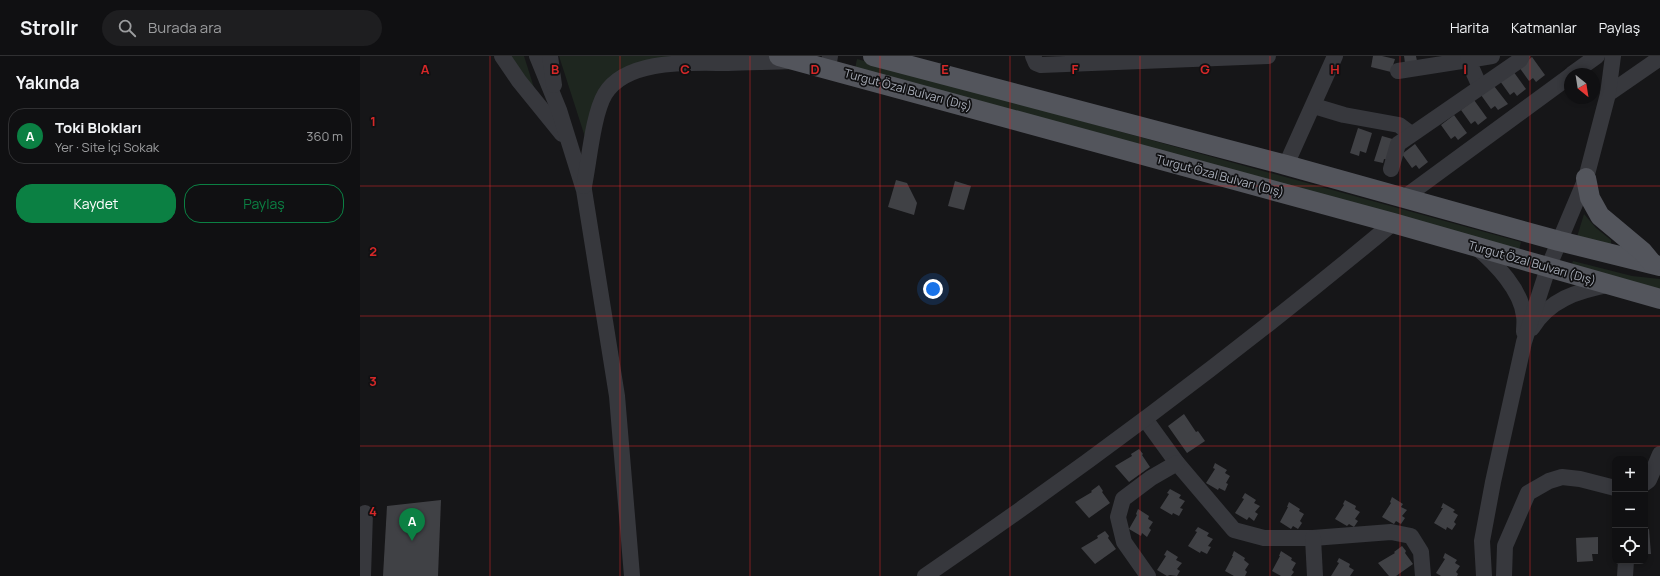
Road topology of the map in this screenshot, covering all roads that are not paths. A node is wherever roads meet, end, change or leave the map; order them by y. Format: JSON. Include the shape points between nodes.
{"nodes":[{"id":1,"x":502,"y":56,"type":"edge"},
{"id":2,"x":537,"y":56,"type":"edge"},
{"id":3,"x":550,"y":56,"type":"edge"},
{"id":4,"x":779,"y":56,"type":"edge"},
{"id":5,"x":873,"y":56,"type":"edge"},
{"id":6,"x":1033,"y":56,"type":"edge"},
{"id":7,"x":1268,"y":56,"type":"edge"},
{"id":8,"x":1335,"y":56,"type":"edge"},
{"id":9,"x":1492,"y":56,"type":"edge"},
{"id":10,"x":1522,"y":56,"type":"edge"},
{"id":11,"x":1596,"y":56,"type":"edge"},
{"id":12,"x":1614,"y":56,"type":"edge"},
{"id":13,"x":1171,"y":58,"type":"edge"},
{"id":14,"x":1660,"y":58,"type":"edge"},
{"id":15,"x":1103,"y":60,"type":"edge"},
{"id":16,"x":1468,"y":60,"type":"junction"},
{"id":17,"x":798,"y":61,"type":"junction"},
{"id":18,"x":829,"y":62,"type":"edge"},
{"id":19,"x":1580,"y":68,"type":"edge"},
{"id":20,"x":1398,"y":71,"type":"dead end"},
{"id":21,"x":1564,"y":80,"type":"edge"},
{"id":22,"x":1480,"y":87,"type":"junction"},
{"id":23,"x":1608,"y":94,"type":"junction"},
{"id":24,"x":1314,"y":106,"type":"junction"},
{"id":25,"x":559,"y":110,"type":"junction"},
{"id":26,"x":1411,"y":134,"type":"junction"},
{"id":27,"x":568,"y":141,"type":"junction"},
{"id":28,"x":1286,"y":165,"type":"junction"},
{"id":29,"x":1391,"y":169,"type":"dead end"},
{"id":30,"x":1586,"y":178,"type":"junction"},
{"id":31,"x":584,"y":190,"type":"junction"},
{"id":32,"x":1405,"y":197,"type":"junction"},
{"id":33,"x":1393,"y":223,"type":"junction"},
{"id":34,"x":1559,"y":241,"type":"junction"},
{"id":35,"x":1476,"y":248,"type":"junction"},
{"id":36,"x":1656,"y":264,"type":"edge"},
{"id":37,"x":1548,"y":268,"type":"junction"},
{"id":38,"x":1609,"y":285,"type":"junction"},
{"id":39,"x":1660,"y":299,"type":"edge"},
{"id":40,"x":1524,"y":342,"type":"junction"},
{"id":41,"x":1145,"y":419,"type":"junction"},
{"id":42,"x":1660,"y":454,"type":"edge"},
{"id":43,"x":1177,"y":463,"type":"junction"},
{"id":44,"x":1648,"y":481,"type":"edge"},
{"id":45,"x":1612,"y":487,"type":"edge"},
{"id":46,"x":365,"y":513,"type":"dead end"},
{"id":47,"x":1313,"y":538,"type":"junction"},
{"id":48,"x":1626,"y":564,"type":"edge"},
{"id":49,"x":363,"y":576,"type":"edge"},
{"id":50,"x":632,"y":576,"type":"edge"},
{"id":51,"x":925,"y":576,"type":"edge"},
{"id":52,"x":1148,"y":576,"type":"edge"},
{"id":53,"x":1315,"y":576,"type":"edge"},
{"id":54,"x":1423,"y":576,"type":"edge"},
{"id":55,"x":1484,"y":576,"type":"edge"},
{"id":56,"x":1504,"y":576,"type":"edge"},
{"id":57,"x":1625,"y":576,"type":"edge"}],
"edges":[{"from":1,"to":27,"type":"street"},
{"from":2,"to":25,"type":"street"},
{"from":3,"to":25,"type":"street"},
{"from":4,"to":17,"type":"main road","name":"Turgut Özal Bulvarı (Dış)"},
{"from":5,"to":28,"type":"main road","name":"Turgut Özal Bulvarı (Dış)"},
{"from":6,"to":15,"type":"street","via":[[1036,63],[1041,65]]},
{"from":7,"to":13,"type":"street"},
{"from":8,"to":24,"type":"street"},
{"from":9,"to":16,"type":"street"},
{"from":10,"to":22,"type":"street","via":[[1520,60]]},
{"from":11,"to":19,"type":"street"},
{"from":12,"to":23,"type":"street"},
{"from":13,"to":15,"type":"street"},
{"from":14,"to":23,"type":"street"},
{"from":16,"to":20,"type":"street"},
{"from":16,"to":22,"type":"street"},
{"from":17,"to":18,"type":"main road","name":"Turgut Özal Bulvarı (Dış)"},
{"from":17,"to":31,"type":"street","via":[[667,64],[641,69],[621,78],[606,94],[597,116]]},
{"from":18,"to":33,"type":"main road","name":"Turgut Özal Bulvarı (Dış)"},
{"from":21,"to":32,"type":"street"},
{"from":22,"to":26,"type":"street"},
{"from":23,"to":30,"type":"street"},
{"from":24,"to":26,"type":"street","via":[[1344,115],[1399,125]]},
{"from":24,"to":28,"type":"street"},
{"from":25,"to":27,"type":"street"},
{"from":26,"to":29,"type":"street","via":[[1398,144]]},
{"from":27,"to":31,"type":"street"},
{"from":28,"to":32,"type":"main road","name":"Turgut Özal Bulvarı (Dış)"},
{"from":30,"to":34,"type":"street"},
{"from":30,"to":36,"type":"main road","via":[[1590,198],[1600,216]]},
{"from":31,"to":50,"type":"street","via":[[617,396]]},
{"from":32,"to":34,"type":"main road","name":"Turgut Özal Bulvarı (Dış)"},
{"from":33,"to":35,"type":"main road","name":"Turgut Özal Bulvarı (Dış)"},
{"from":33,"to":41,"type":"street"},
{"from":34,"to":36,"type":"main road","name":"Turgut Özal Bulvarı (Dış)"},
{"from":34,"to":37,"type":"street"},
{"from":35,"to":37,"type":"main road","name":"Turgut Özal Bulvarı (Dış)"},
{"from":35,"to":40,"type":"street","via":[[1507,278],[1520,301],[1524,316]]},
{"from":37,"to":38,"type":"main road","name":"Turgut Özal Bulvarı (Dış)"},
{"from":37,"to":40,"type":"street"},
{"from":38,"to":39,"type":"main road","name":"Turgut Özal Bulvarı (Dış)"},
{"from":38,"to":40,"type":"street","via":[[1582,290],[1556,302],[1536,321]]},
{"from":40,"to":55,"type":"street","via":[[1482,541]]},
{"from":41,"to":43,"type":"street"},
{"from":41,"to":51,"type":"street"},
{"from":42,"to":44,"type":"street"},
{"from":43,"to":47,"type":"street","via":[[1234,530],[1264,538]]},
{"from":43,"to":52,"type":"street","via":[[1123,499],[1118,517],[1124,542]]},
{"from":45,"to":56,"type":"street","via":[[1562,477],[1528,493],[1505,546]]},
{"from":46,"to":49,"type":"street"},
{"from":47,"to":53,"type":"street"},
{"from":47,"to":54,"type":"street","via":[[1391,532],[1411,536],[1420,552]]},
{"from":48,"to":57,"type":"street"}]}
